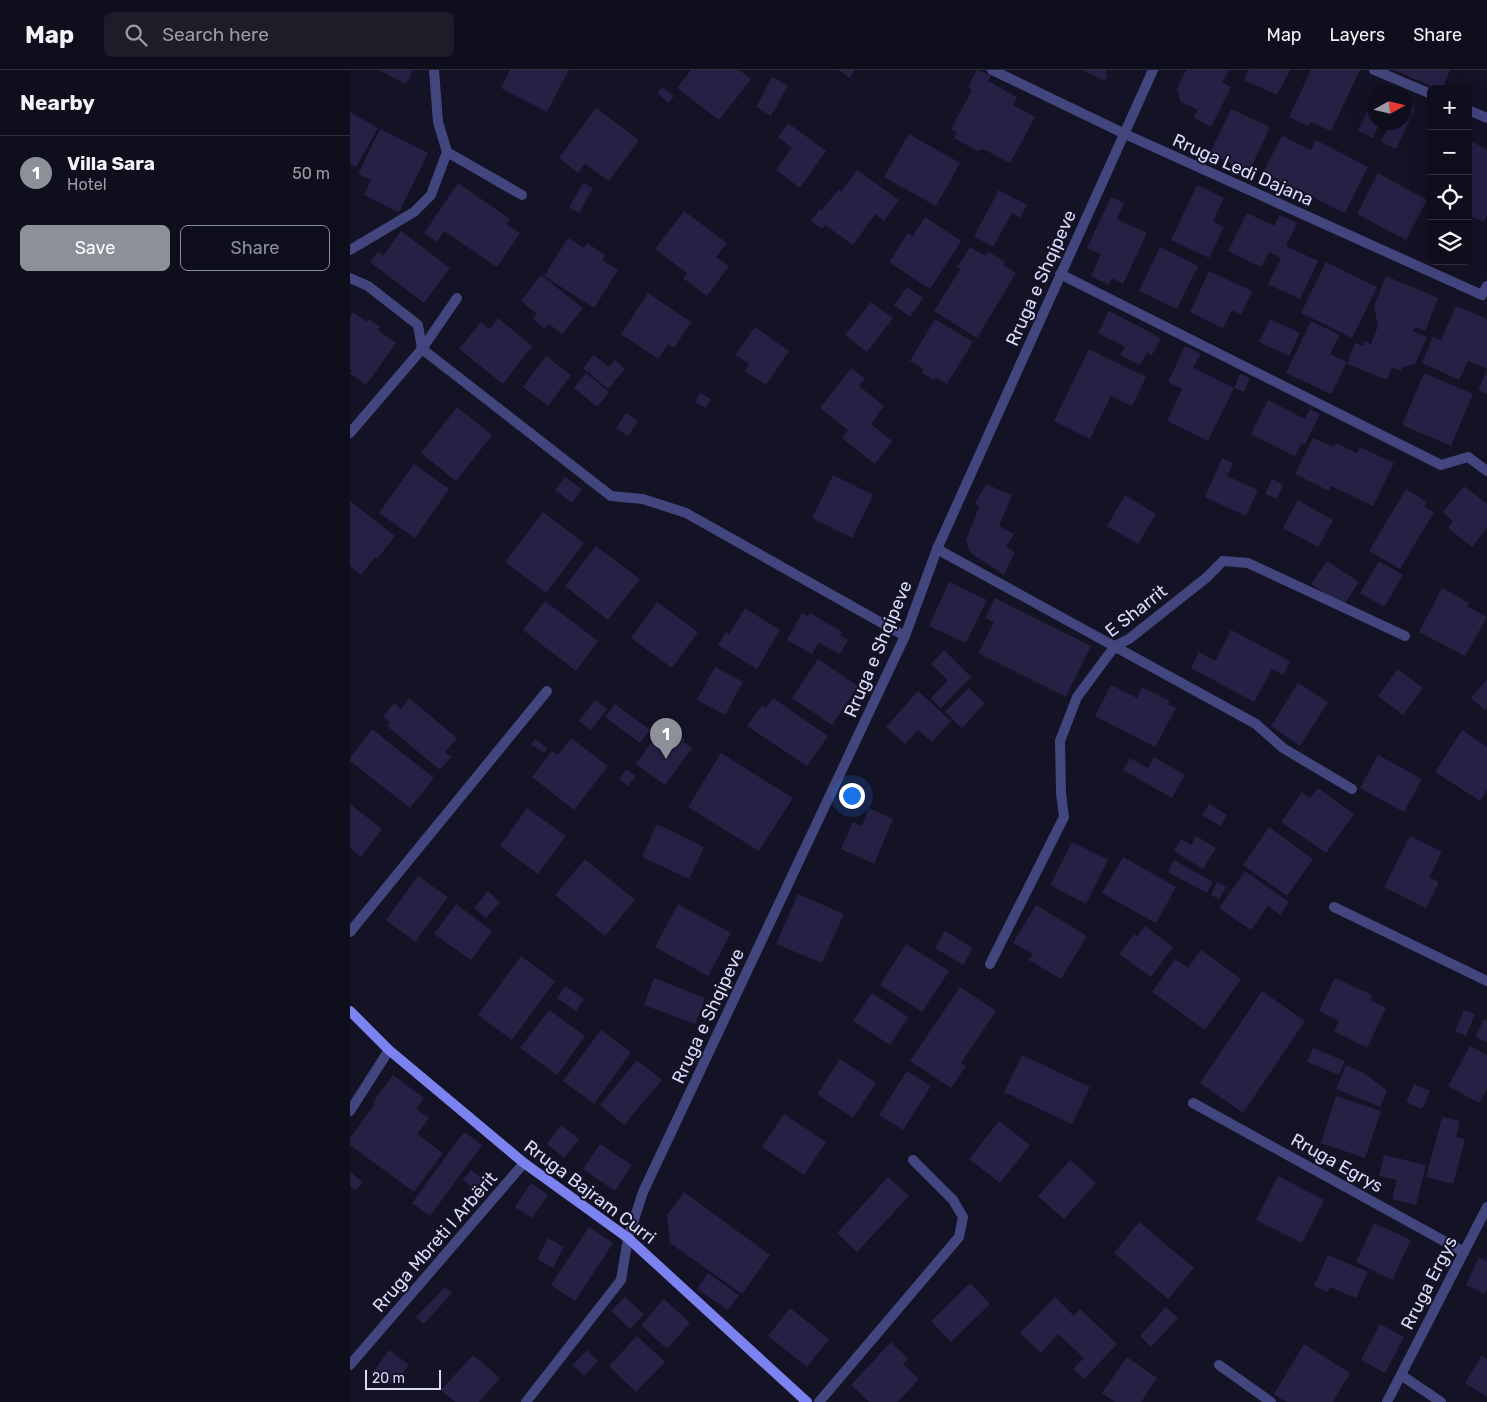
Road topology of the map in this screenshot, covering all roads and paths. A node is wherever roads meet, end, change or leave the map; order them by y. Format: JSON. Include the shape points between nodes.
{"nodes":[{"id":1,"x":434,"y":70,"type":"edge"},
{"id":2,"x":992,"y":70,"type":"edge"},
{"id":3,"x":1153,"y":70,"type":"edge"},
{"id":4,"x":1374,"y":70,"type":"edge"},
{"id":5,"x":1427,"y":92,"type":"edge"},
{"id":6,"x":1472,"y":112,"type":"edge"},
{"id":7,"x":1487,"y":118,"type":"edge"},
{"id":8,"x":1125,"y":134,"type":"junction"},
{"id":9,"x":447,"y":152,"type":"junction"},
{"id":10,"x":522,"y":195,"type":"dead end"},
{"id":11,"x":350,"y":250,"type":"edge"},
{"id":12,"x":1060,"y":274,"type":"junction"},
{"id":13,"x":350,"y":278,"type":"edge"},
{"id":14,"x":1484,"y":291,"type":"edge"},
{"id":15,"x":457,"y":298,"type":"dead end"},
{"id":16,"x":422,"y":349,"type":"junction"},
{"id":17,"x":350,"y":433,"type":"edge"},
{"id":18,"x":1487,"y":471,"type":"edge"},
{"id":19,"x":937,"y":550,"type":"junction"},
{"id":20,"x":905,"y":636,"type":"junction"},
{"id":21,"x":1405,"y":636,"type":"dead end"},
{"id":22,"x":1115,"y":646,"type":"junction"},
{"id":23,"x":546,"y":691,"type":"dead end"},
{"id":24,"x":1352,"y":789,"type":"dead end"},
{"id":25,"x":1334,"y":907,"type":"dead end"},
{"id":26,"x":350,"y":932,"type":"edge"},
{"id":27,"x":990,"y":964,"type":"dead end"},
{"id":28,"x":1487,"y":981,"type":"edge"},
{"id":29,"x":350,"y":1011,"type":"edge"},
{"id":30,"x":388,"y":1050,"type":"junction"},
{"id":31,"x":1193,"y":1103,"type":"dead end"},
{"id":32,"x":350,"y":1111,"type":"edge"},
{"id":33,"x":913,"y":1160,"type":"dead end"},
{"id":34,"x":524,"y":1163,"type":"junction"},
{"id":35,"x":1487,"y":1207,"type":"edge"},
{"id":36,"x":628,"y":1238,"type":"junction"},
{"id":37,"x":1464,"y":1252,"type":"junction"},
{"id":38,"x":350,"y":1364,"type":"edge"},
{"id":39,"x":1219,"y":1365,"type":"dead end"},
{"id":40,"x":1401,"y":1375,"type":"junction"},
{"id":41,"x":526,"y":1402,"type":"edge"},
{"id":42,"x":807,"y":1402,"type":"edge"},
{"id":43,"x":820,"y":1402,"type":"edge"},
{"id":44,"x":1271,"y":1402,"type":"edge"},
{"id":45,"x":1387,"y":1402,"type":"edge"},
{"id":46,"x":1441,"y":1402,"type":"edge"}],
"edges":[{"from":1,"to":9,"type":"street","via":[[438,122]]},
{"from":2,"to":8,"type":"street","name":"Rruga Ledi Dajana"},
{"from":3,"to":8,"type":"street","name":"Rruga e Shqipeve"},
{"from":4,"to":5,"type":"street"},
{"from":6,"to":7,"type":"street"},
{"from":8,"to":12,"type":"street","name":"Rruga e Shqipeve"},
{"from":8,"to":14,"type":"street","name":"Rruga Ledi Dajana"},
{"from":9,"to":10,"type":"street"},
{"from":9,"to":11,"type":"street","via":[[431,195],[414,212]]},
{"from":12,"to":18,"type":"street","via":[[1441,466],[1468,457]]},
{"from":12,"to":19,"type":"street","name":"Rruga e Shqipeve"},
{"from":13,"to":16,"type":"street","via":[[368,286],[418,325]]},
{"from":15,"to":16,"type":"street"},
{"from":16,"to":17,"type":"street"},
{"from":16,"to":20,"type":"street","via":[[611,496],[643,500],[686,513]]},
{"from":19,"to":20,"type":"street","name":"Rruga e Shqipeve"},
{"from":19,"to":22,"type":"street"},
{"from":20,"to":36,"type":"street","name":"Rruga e Shqipeve","via":[[643,1192]]},
{"from":21,"to":22,"type":"street","name":"E Sharrit","via":[[1248,563],[1223,561],[1129,639]]},
{"from":22,"to":24,"type":"street","via":[[1256,724],[1283,748]]},
{"from":22,"to":27,"type":"street","name":"E Sharrit","via":[[1077,697],[1063,732],[1060,741],[1064,817]]},
{"from":23,"to":26,"type":"street"},
{"from":25,"to":28,"type":"street"},
{"from":29,"to":30,"type":"main road","name":"Rruga Bajram Curri"},
{"from":30,"to":32,"type":"street"},
{"from":30,"to":34,"type":"main road","name":"Rruga Bajram Curri"},
{"from":31,"to":37,"type":"street","name":"Rruga Egrys"},
{"from":33,"to":43,"type":"street","via":[[954,1200],[964,1217],[959,1237]]},
{"from":34,"to":36,"type":"main road","name":"Rruga Bajram Curri"},
{"from":34,"to":38,"type":"street","name":"Rruga Mbreti I Arbërit"},
{"from":35,"to":37,"type":"street","name":"Rruga Ergys"},
{"from":36,"to":41,"type":"street","name":"Rruga e Shqipeve","via":[[621,1280]]},
{"from":36,"to":42,"type":"main road","name":"Rruga Bajram Curri"},
{"from":37,"to":40,"type":"street","name":"Rruga Ergys"},
{"from":39,"to":44,"type":"street"},
{"from":40,"to":45,"type":"street","name":"Rruga Ergys"},
{"from":40,"to":46,"type":"street"}]}
